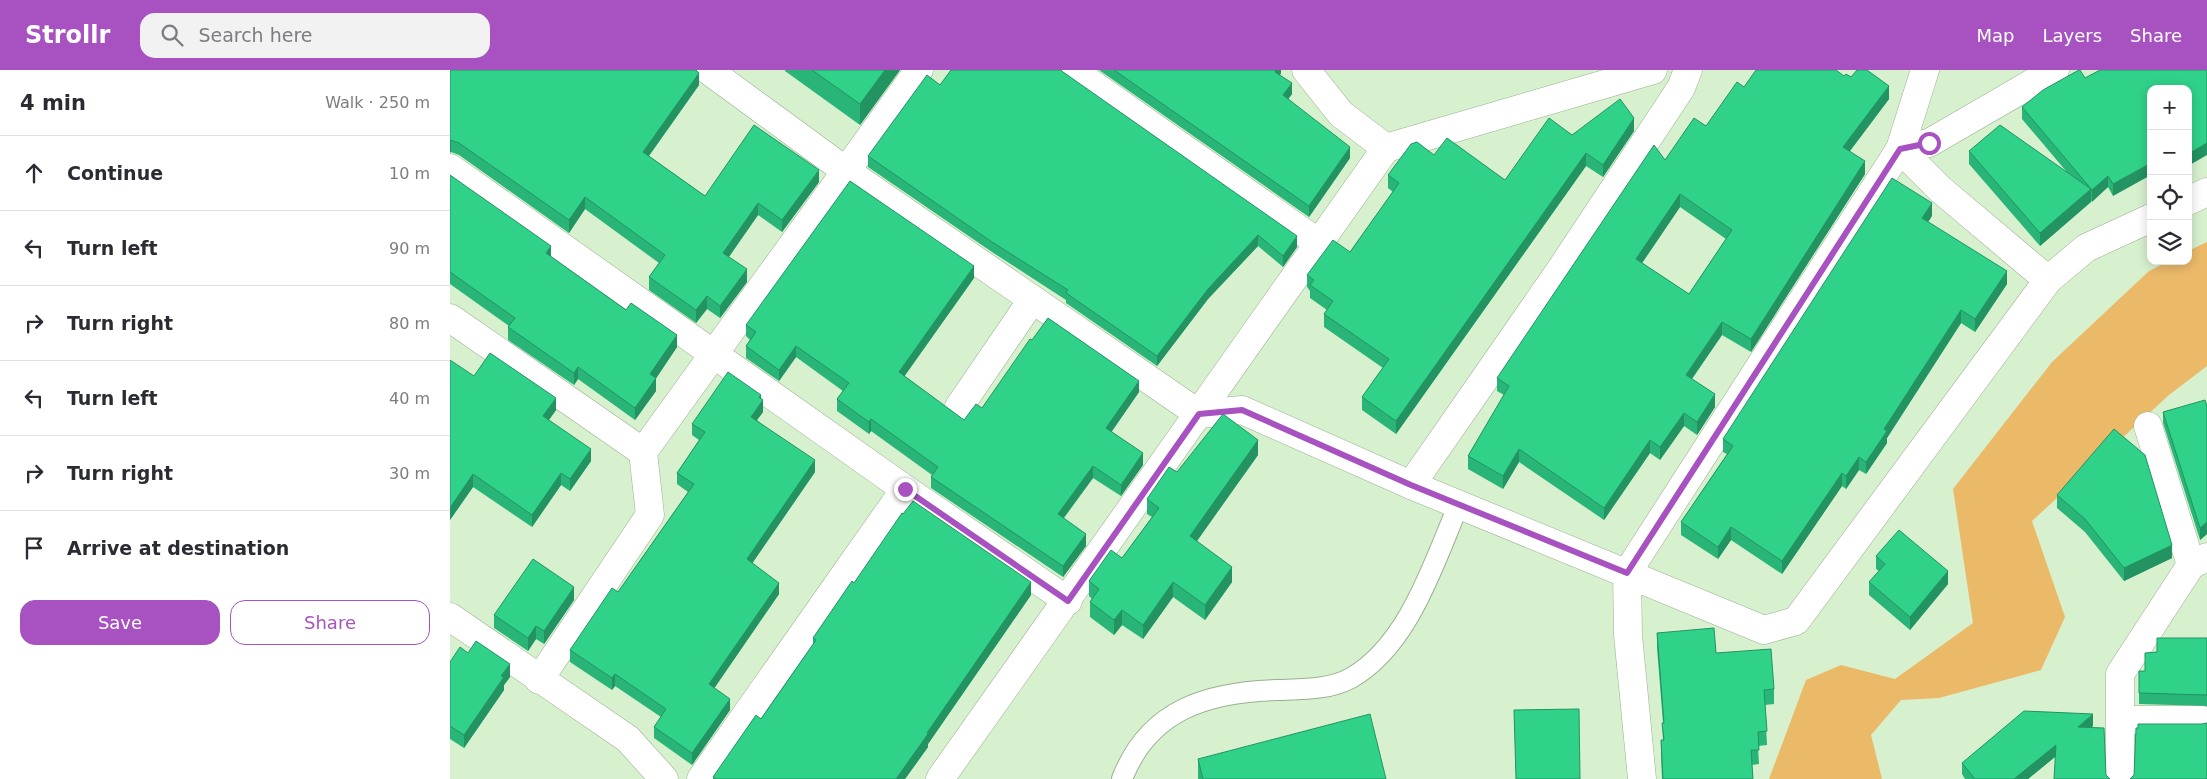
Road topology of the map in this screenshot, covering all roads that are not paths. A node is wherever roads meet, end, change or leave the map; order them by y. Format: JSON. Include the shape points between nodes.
{"nodes":[{"id":1,"x":708,"y":70,"type":"edge"},
{"id":2,"x":919,"y":70,"type":"edge"},
{"id":3,"x":1072,"y":70,"type":"edge"},
{"id":4,"x":1306,"y":70,"type":"edge"},
{"id":5,"x":1653,"y":70,"type":"edge"},
{"id":6,"x":1688,"y":70,"type":"edge"},
{"id":7,"x":1925,"y":70,"type":"edge"},
{"id":8,"x":2055,"y":70,"type":"edge"},
{"id":9,"x":1386,"y":148,"type":"junction"},
{"id":10,"x":1900,"y":149,"type":"junction"},
{"id":11,"x":450,"y":168,"type":"edge"},
{"id":12,"x":846,"y":171,"type":"junction"},
{"id":13,"x":2207,"y":192,"type":"edge"},
{"id":14,"x":2192,"y":198,"type":"edge"},
{"id":15,"x":2147,"y":220,"type":"edge"},
{"id":16,"x":1320,"y":244,"type":"junction"},
{"id":17,"x":2048,"y":280,"type":"junction"},
{"id":18,"x":1032,"y":300,"type":"junction"},
{"id":19,"x":450,"y":318,"type":"edge"},
{"id":20,"x":715,"y":355,"type":"junction"},
{"id":21,"x":959,"y":407,"type":"dead end"},
{"id":22,"x":1199,"y":414,"type":"junction"},
{"id":23,"x":2148,"y":426,"type":"dead end"},
{"id":24,"x":643,"y":452,"type":"junction"},
{"id":25,"x":1411,"y":485,"type":"junction"},
{"id":26,"x":905,"y":489,"type":"junction"},
{"id":27,"x":1459,"y":504,"type":"junction"},
{"id":28,"x":2199,"y":561,"type":"edge"},
{"id":29,"x":1627,"y":573,"type":"junction"},
{"id":30,"x":1068,"y":601,"type":"junction"},
{"id":31,"x":450,"y":617,"type":"edge"},
{"id":32,"x":539,"y":680,"type":"junction"},
{"id":33,"x":2121,"y":720,"type":"junction"},
{"id":34,"x":2202,"y":720,"type":"dead end"},
{"id":35,"x":664,"y":779,"type":"edge"},
{"id":36,"x":701,"y":779,"type":"edge"},
{"id":37,"x":940,"y":779,"type":"edge"},
{"id":38,"x":1122,"y":779,"type":"edge"},
{"id":39,"x":1642,"y":779,"type":"edge"},
{"id":40,"x":2120,"y":779,"type":"edge"}],
"edges":[{"from":1,"to":12,"type":"street"},
{"from":2,"to":12,"type":"street"},
{"from":3,"to":16,"type":"street"},
{"from":4,"to":9,"type":"street","via":[[1341,114]]},
{"from":5,"to":9,"type":"street"},
{"from":6,"to":25,"type":"street","via":[[1681,88],[1559,272]]},
{"from":7,"to":10,"type":"street"},
{"from":8,"to":10,"type":"street","via":[[1929,143]]},
{"from":9,"to":16,"type":"street"},
{"from":10,"to":17,"type":"street","via":[[1940,189]]},
{"from":10,"to":29,"type":"street"},
{"from":11,"to":20,"type":"street"},
{"from":12,"to":18,"type":"street"},
{"from":12,"to":20,"type":"street"},
{"from":13,"to":14,"type":"street"},
{"from":15,"to":17,"type":"street","via":[[2086,248]]},
{"from":16,"to":22,"type":"street"},
{"from":17,"to":29,"type":"street","via":[[1796,621],[1764,630]]},
{"from":18,"to":21,"type":"street"},
{"from":18,"to":22,"type":"street"},
{"from":19,"to":24,"type":"street"},
{"from":20,"to":24,"type":"street"},
{"from":20,"to":26,"type":"street"},
{"from":22,"to":25,"type":"street","via":[[1242,410]]},
{"from":22,"to":30,"type":"street"},
{"from":23,"to":28,"type":"street"},
{"from":24,"to":32,"type":"street","via":[[650,515]]},
{"from":25,"to":27,"type":"street"},
{"from":26,"to":30,"type":"street"},
{"from":26,"to":36,"type":"street"},
{"from":27,"to":29,"type":"street"},
{"from":27,"to":38,"type":"lane","via":[[1411,612],[1376,660],[1351,678],[1328,686],[1245,691],[1217,696],[1176,712],[1137,746]]},
{"from":28,"to":33,"type":"street","via":[[2120,674]]},
{"from":29,"to":39,"type":"street","via":[[1628,635]]},
{"from":30,"to":37,"type":"street"},
{"from":31,"to":32,"type":"street"},
{"from":32,"to":35,"type":"street","via":[[628,739]]},
{"from":33,"to":34,"type":"street"},
{"from":33,"to":40,"type":"street"}]}
